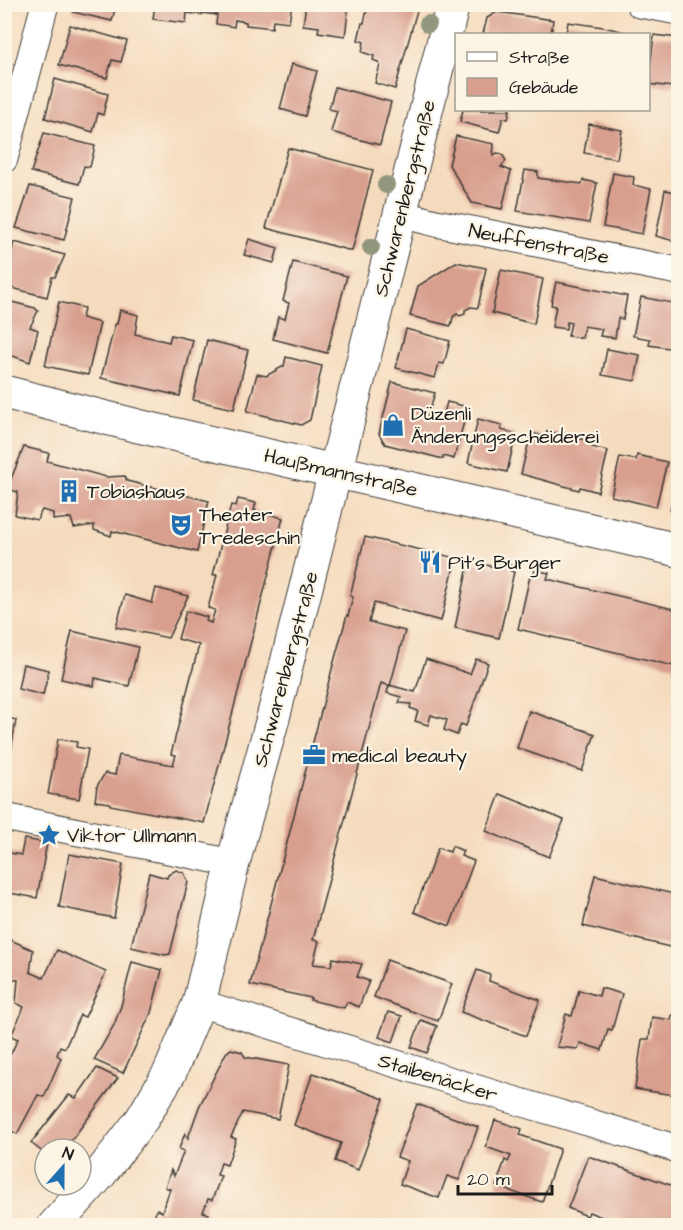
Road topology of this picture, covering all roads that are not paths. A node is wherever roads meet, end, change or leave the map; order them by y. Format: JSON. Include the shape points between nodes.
{"nodes":[{"id":1,"x":45,"y":4,"type":"edge"},
{"id":2,"x":453,"y":4,"type":"edge"},
{"id":3,"x":640,"y":4,"type":"edge"},
{"id":4,"x":678,"y":10,"type":"edge"},
{"id":5,"x":4,"y":159,"type":"edge"},
{"id":6,"x":400,"y":214,"type":"junction"},
{"id":7,"x":678,"y":271,"type":"edge"},
{"id":8,"x":4,"y":392,"type":"edge"},
{"id":9,"x":335,"y":470,"type":"junction"},
{"id":10,"x":678,"y":550,"type":"edge"},
{"id":11,"x":4,"y":817,"type":"edge"},
{"id":12,"x":233,"y":863,"type":"junction"},
{"id":13,"x":199,"y":1003,"type":"junction"},
{"id":14,"x":678,"y":1149,"type":"edge"},
{"id":15,"x":54,"y":1226,"type":"edge"}],
"edges":[{"from":1,"to":5,"type":"street"},
{"from":2,"to":6,"type":"street","name":"Schwarenbergstraße"},
{"from":3,"to":4,"type":"street"},
{"from":6,"to":7,"type":"street","name":"Neuffenstraße"},
{"from":6,"to":9,"type":"street","name":"Schwarenbergstraße"},
{"from":8,"to":9,"type":"street","name":"Haußmannstraße"},
{"from":9,"to":10,"type":"street","name":"Haußmannstraße"},
{"from":9,"to":12,"type":"street","name":"Schwarenbergstraße"},
{"from":11,"to":12,"type":"street"},
{"from":12,"to":13,"type":"street","name":"Schwarenbergstraße"},
{"from":13,"to":14,"type":"street","name":"Staibenäcker"},
{"from":13,"to":15,"type":"street","name":"Schwarenbergstraße","via":[[170,1072],[142,1119]]}]}
